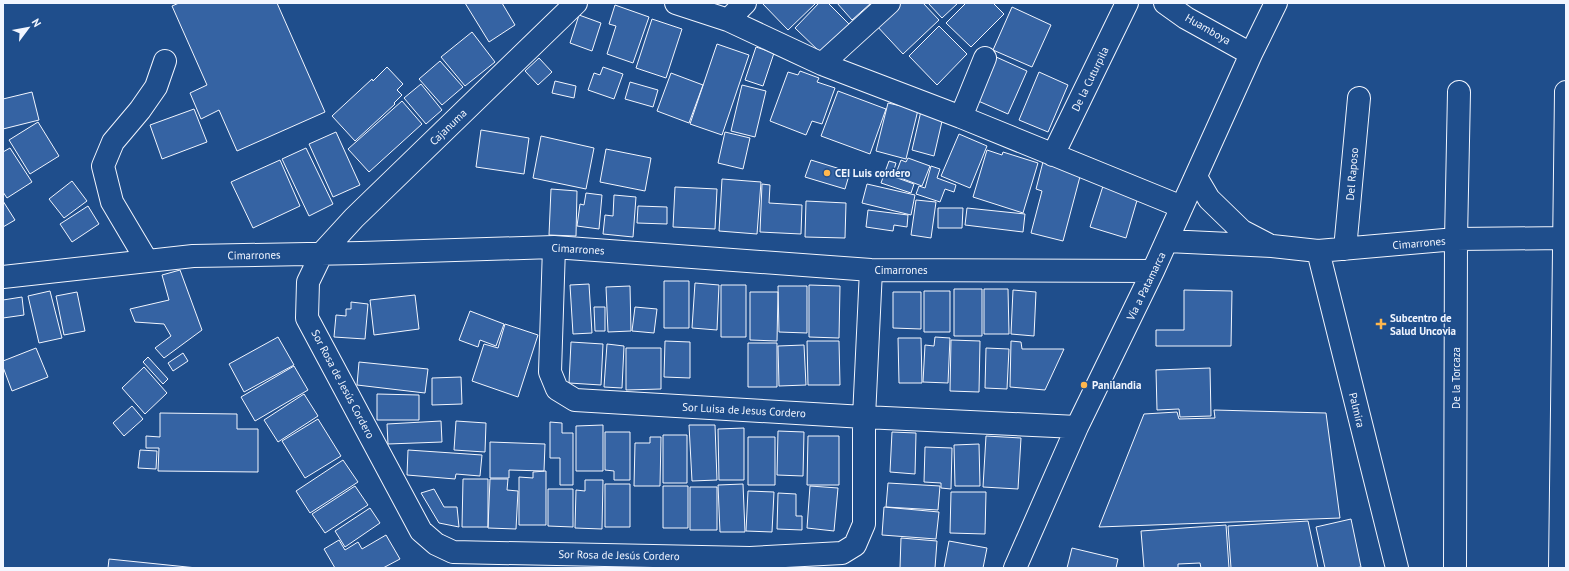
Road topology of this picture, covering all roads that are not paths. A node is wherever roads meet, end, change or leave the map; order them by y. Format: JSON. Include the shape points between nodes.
{"nodes":[{"id":1,"x":575,"y":3,"type":"edge"},
{"id":2,"x":676,"y":3,"type":"edge"},
{"id":3,"x":746,"y":3,"type":"edge"},
{"id":4,"x":889,"y":3,"type":"edge"},
{"id":5,"x":1127,"y":3,"type":"edge"},
{"id":6,"x":1165,"y":3,"type":"edge"},
{"id":7,"x":1276,"y":3,"type":"edge"},
{"id":8,"x":728,"y":20,"type":"junction"},
{"id":9,"x":1251,"y":54,"type":"junction"},
{"id":10,"x":985,"y":58,"type":"dead end"},
{"id":11,"x":165,"y":61,"type":"dead end"},
{"id":12,"x":822,"y":64,"type":"junction"},
{"id":13,"x":1459,"y":92,"type":"dead end"},
{"id":14,"x":1566,"y":92,"type":"edge"},
{"id":15,"x":1359,"y":98,"type":"dead end"},
{"id":16,"x":961,"y":117,"type":"junction"},
{"id":17,"x":1053,"y":156,"type":"junction"},
{"id":18,"x":1196,"y":177,"type":"junction"},
{"id":19,"x":1182,"y":207,"type":"junction"},
{"id":20,"x":1565,"y":238,"type":"edge"},
{"id":21,"x":1456,"y":239,"type":"junction"},
{"id":22,"x":1167,"y":241,"type":"junction"},
{"id":23,"x":1272,"y":246,"type":"junction"},
{"id":24,"x":554,"y":247,"type":"junction"},
{"id":25,"x":1345,"y":249,"type":"junction"},
{"id":26,"x":1318,"y":251,"type":"junction"},
{"id":27,"x":322,"y":253,"type":"junction"},
{"id":28,"x":147,"y":261,"type":"junction"},
{"id":29,"x":871,"y":270,"type":"junction"},
{"id":30,"x":1154,"y":271,"type":"junction"},
{"id":31,"x":3,"y":277,"type":"edge"},
{"id":32,"x":864,"y":417,"type":"junction"},
{"id":33,"x":1077,"y":427,"type":"junction"},
{"id":34,"x":1015,"y":568,"type":"edge"},
{"id":35,"x":1398,"y":568,"type":"edge"},
{"id":36,"x":1455,"y":568,"type":"edge"},
{"id":37,"x":1560,"y":568,"type":"edge"}],
"edges":[{"from":1,"to":27,"type":"street","name":"Cajanuma","via":[[354,218]]},
{"from":2,"to":8,"type":"street"},
{"from":3,"to":8,"type":"street"},
{"from":4,"to":12,"type":"street"},
{"from":5,"to":17,"type":"street","name":"De la Cuturpila"},
{"from":6,"to":9,"type":"street","name":"Huamboya","via":[[1186,18]]},
{"from":7,"to":9,"type":"street","name":"Vía a Patamarca"},
{"from":8,"to":12,"type":"street"},
{"from":9,"to":18,"type":"street","name":"Vía a Patamarca"},
{"from":10,"to":16,"type":"street"},
{"from":11,"to":28,"type":"street","via":[[156,87],[113,142],[103,166],[112,202]]},
{"from":12,"to":16,"type":"street"},
{"from":13,"to":21,"type":"street","name":"De la Torcaza"},
{"from":14,"to":20,"type":"street"},
{"from":15,"to":25,"type":"street","name":"Del Raposo"},
{"from":16,"to":17,"type":"street"},
{"from":17,"to":19,"type":"street"},
{"from":18,"to":19,"type":"street","name":"Vía a Patamarca"},
{"from":18,"to":23,"type":"street","name":"Cimarrones","via":[[1209,199],[1242,231]]},
{"from":19,"to":22,"type":"street","name":"Vía a Patamarca"},
{"from":20,"to":21,"type":"street","name":"Cimarrones"},
{"from":20,"to":37,"type":"street"},
{"from":21,"to":25,"type":"street","name":"Cimarrones"},
{"from":21,"to":36,"type":"street","name":"De la Torcaza"},
{"from":22,"to":23,"type":"street","name":"Cimarrones"},
{"from":22,"to":30,"type":"street","name":"Vía a Patamarca"},
{"from":23,"to":26,"type":"street","name":"Cimarrones"},
{"from":24,"to":27,"type":"street","name":"Cimarrones","via":[[361,254]]},
{"from":24,"to":29,"type":"street","name":"Cimarrones"},
{"from":24,"to":32,"type":"street","name":"Sor Luisa de Jesus Cordero","via":[[550,372],[557,389],[575,400]]},
{"from":25,"to":26,"type":"street","name":"Cimarrones"},
{"from":26,"to":35,"type":"street","name":"Palmira"},
{"from":27,"to":28,"type":"street","name":"Cimarrones","via":[[193,256]]},
{"from":27,"to":32,"type":"street","name":"Sor Rosa de Jesús Cordero","via":[[308,282],[308,318],[421,531],[436,544],[452,552],[750,558],[842,553],[855,545],[864,524]]},
{"from":28,"to":31,"type":"street","name":"Cimarrones"},
{"from":29,"to":30,"type":"street","name":"Cimarrones"},
{"from":29,"to":32,"type":"street","name":"Sor Rosa de Jesús Cordero"},
{"from":30,"to":33,"type":"street","name":"Vía a Patamarca"},
{"from":32,"to":33,"type":"street","name":"Sor Luisa de Jesus Cordero"},
{"from":33,"to":34,"type":"street","name":"Vía a Patamarca"}]}
